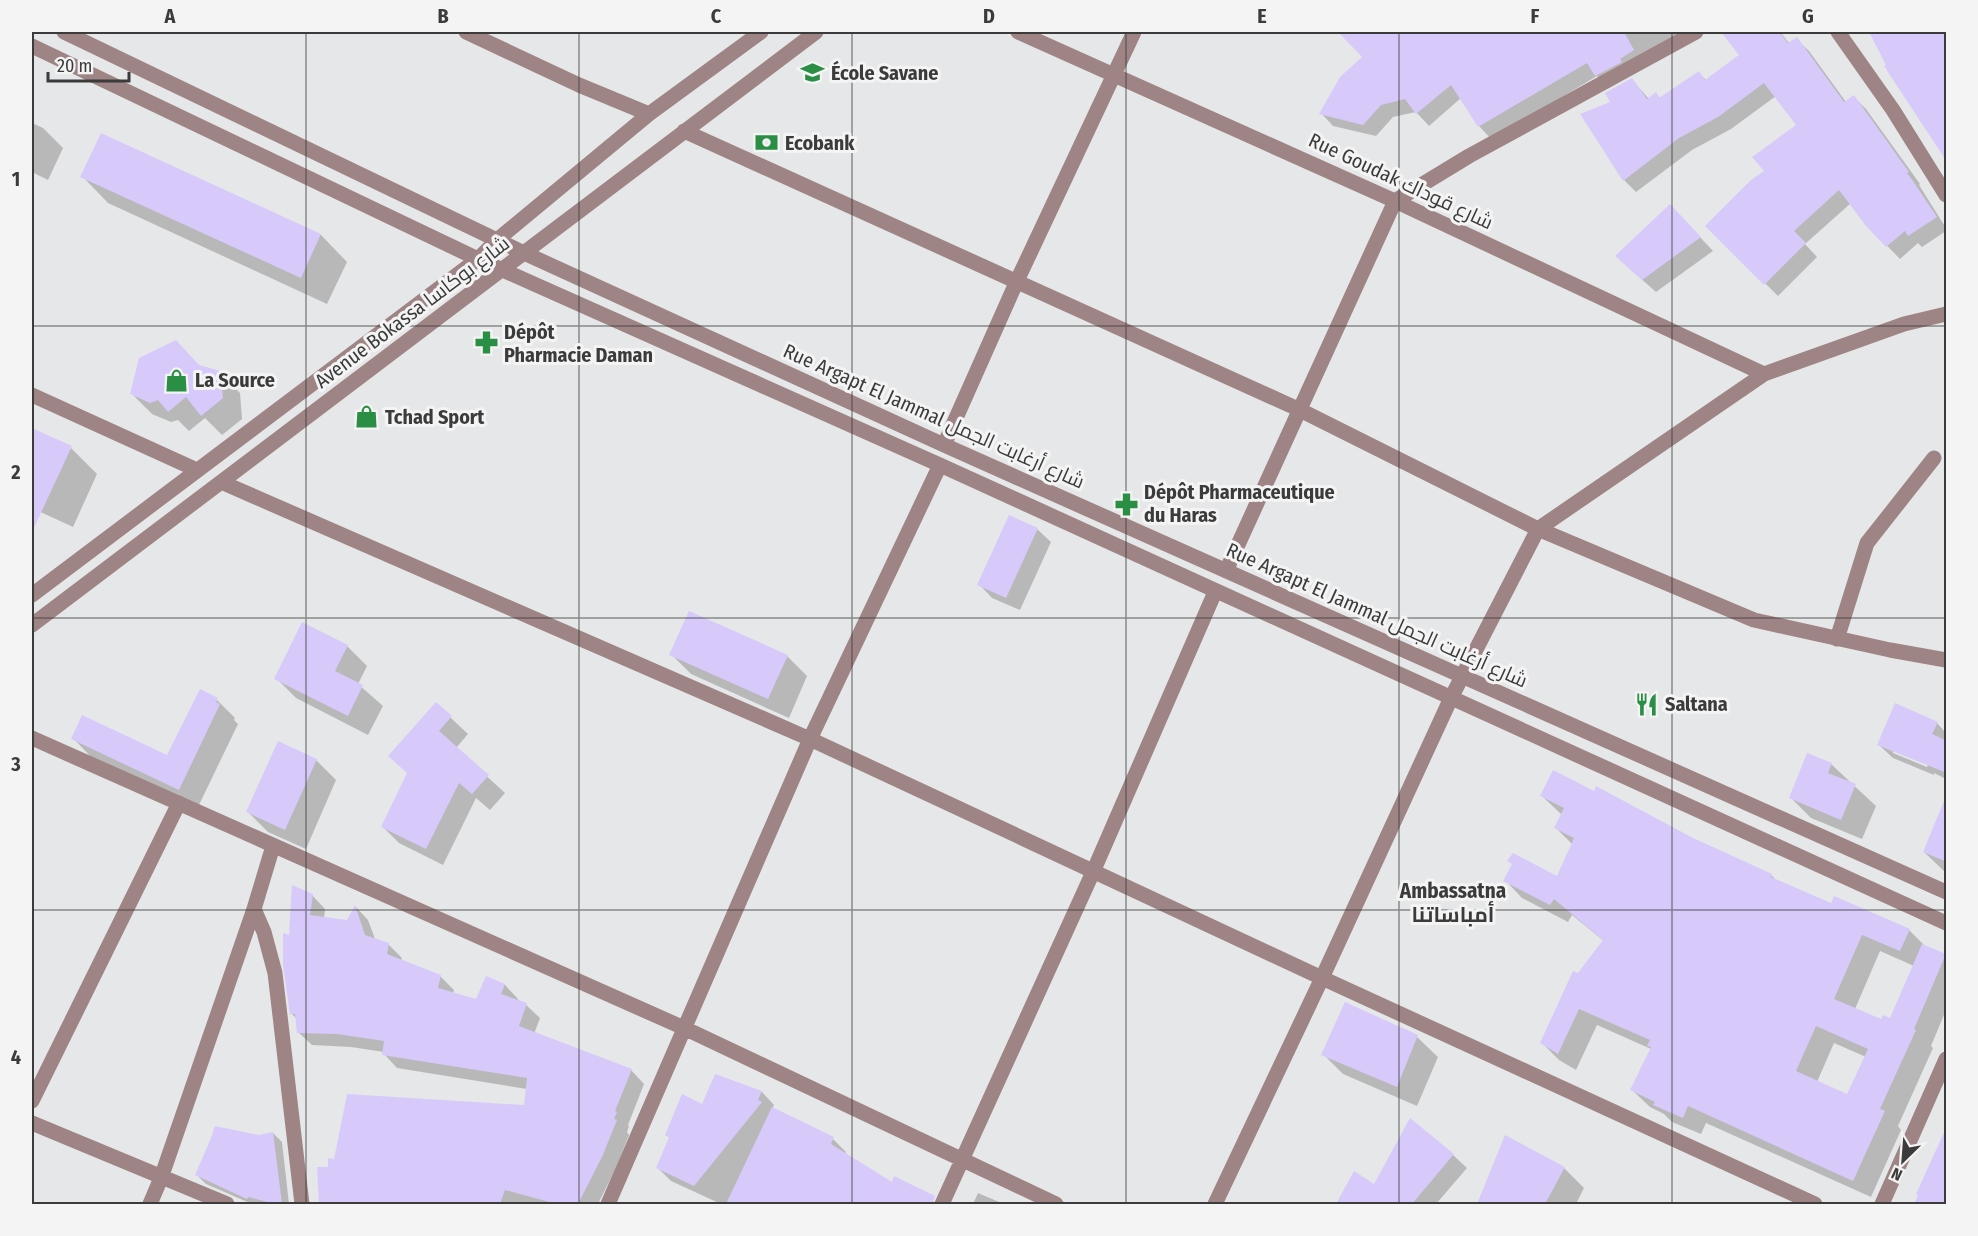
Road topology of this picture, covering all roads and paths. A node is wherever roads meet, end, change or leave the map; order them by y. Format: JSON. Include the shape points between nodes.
{"nodes":[{"id":1,"x":64,"y":32,"type":"edge"},
{"id":2,"x":466,"y":32,"type":"edge"},
{"id":3,"x":761,"y":32,"type":"edge"},
{"id":4,"x":816,"y":32,"type":"edge"},
{"id":5,"x":1018,"y":32,"type":"edge"},
{"id":6,"x":1134,"y":32,"type":"edge"},
{"id":7,"x":1696,"y":32,"type":"edge"},
{"id":8,"x":1838,"y":32,"type":"edge"},
{"id":9,"x":32,"y":46,"type":"edge"},
{"id":10,"x":1114,"y":74,"type":"junction"},
{"id":11,"x":649,"y":114,"type":"junction"},
{"id":12,"x":684,"y":131,"type":"junction"},
{"id":13,"x":1947,"y":195,"type":"edge"},
{"id":14,"x":1395,"y":201,"type":"junction"},
{"id":15,"x":497,"y":240,"type":"junction"},
{"id":16,"x":524,"y":254,"type":"junction"},
{"id":17,"x":478,"y":259,"type":"junction"},
{"id":18,"x":502,"y":270,"type":"junction"},
{"id":19,"x":1016,"y":283,"type":"junction"},
{"id":20,"x":1947,"y":314,"type":"edge"},
{"id":21,"x":1764,"y":374,"type":"junction"},
{"id":22,"x":32,"y":395,"type":"edge"},
{"id":23,"x":1298,"y":409,"type":"junction"},
{"id":24,"x":944,"y":445,"type":"junction"},
{"id":25,"x":1934,"y":458,"type":"dead end"},
{"id":26,"x":940,"y":465,"type":"junction"},
{"id":27,"x":197,"y":470,"type":"junction"},
{"id":28,"x":221,"y":482,"type":"junction"},
{"id":29,"x":1538,"y":529,"type":"junction"},
{"id":30,"x":1226,"y":571,"type":"junction"},
{"id":31,"x":1215,"y":592,"type":"junction"},
{"id":32,"x":32,"y":595,"type":"edge"},
{"id":33,"x":32,"y":625,"type":"edge"},
{"id":34,"x":1837,"y":639,"type":"junction"},
{"id":35,"x":1947,"y":660,"type":"edge"},
{"id":36,"x":1462,"y":676,"type":"junction"},
{"id":37,"x":1451,"y":698,"type":"junction"},
{"id":38,"x":32,"y":738,"type":"edge"},
{"id":39,"x":810,"y":739,"type":"junction"},
{"id":40,"x":179,"y":803,"type":"junction"},
{"id":41,"x":273,"y":846,"type":"junction"},
{"id":42,"x":1094,"y":872,"type":"junction"},
{"id":43,"x":1947,"y":892,"type":"edge"},
{"id":44,"x":254,"y":909,"type":"junction"},
{"id":45,"x":1947,"y":923,"type":"edge"},
{"id":46,"x":1322,"y":978,"type":"junction"},
{"id":47,"x":684,"y":1028,"type":"junction"},
{"id":48,"x":1947,"y":1059,"type":"edge"},
{"id":49,"x":32,"y":1101,"type":"edge"},
{"id":50,"x":32,"y":1123,"type":"edge"},
{"id":51,"x":963,"y":1159,"type":"junction"},
{"id":52,"x":161,"y":1178,"type":"junction"},
{"id":53,"x":150,"y":1204,"type":"edge"},
{"id":54,"x":227,"y":1204,"type":"edge"},
{"id":55,"x":302,"y":1204,"type":"edge"},
{"id":56,"x":608,"y":1204,"type":"edge"},
{"id":57,"x":942,"y":1204,"type":"edge"},
{"id":58,"x":1056,"y":1204,"type":"edge"},
{"id":59,"x":1215,"y":1204,"type":"edge"},
{"id":60,"x":1815,"y":1204,"type":"edge"},
{"id":61,"x":1881,"y":1204,"type":"edge"}],
"edges":[{"from":1,"to":15,"type":"street","name":"Rue Argapt El Jammal شارع أرغابت الجمل"},
{"from":2,"to":11,"type":"street"},
{"from":3,"to":11,"type":"street","name":"Avenue Bokassa شارع بوكاسا"},
{"from":4,"to":12,"type":"street","name":"Avenue Bokassa شارع بوكاسا"},
{"from":5,"to":10,"type":"street","name":"Rue Goudak شارع قوداك"},
{"from":6,"to":10,"type":"street"},
{"from":7,"to":14,"type":"street","via":[[1468,156]]},
{"from":8,"to":13,"type":"street"},
{"from":9,"to":17,"type":"street"},
{"from":10,"to":14,"type":"street","name":"Rue Goudak شارع قوداك"},
{"from":10,"to":19,"type":"street"},
{"from":11,"to":15,"type":"street","name":"Avenue Bokassa شارع بوكاسا"},
{"from":12,"to":16,"type":"street","name":"Avenue Bokassa شارع بوكاسا"},
{"from":12,"to":19,"type":"street"},
{"from":14,"to":21,"type":"street","name":"Rue Goudak شارع قوداك"},
{"from":14,"to":23,"type":"street"},
{"from":15,"to":16,"type":"street","name":"Rue Argapt El Jammal شارع أرغابت الجمل"},
{"from":15,"to":17,"type":"street","name":"Avenue Bokassa شارع بوكاسا"},
{"from":16,"to":18,"type":"street","name":"Avenue Bokassa شارع بوكاسا"},
{"from":16,"to":24,"type":"street","name":"Rue Argapt El Jammal شارع أرغابت الجمل"},
{"from":17,"to":18,"type":"street"},
{"from":17,"to":27,"type":"street","name":"Avenue Bokassa شارع بوكاسا"},
{"from":18,"to":26,"type":"street"},
{"from":18,"to":28,"type":"street","name":"Avenue Bokassa شارع بوكاسا"},
{"from":19,"to":23,"type":"street"},
{"from":19,"to":24,"type":"street"},
{"from":20,"to":21,"type":"street","via":[[1904,324]]},
{"from":21,"to":29,"type":"street"},
{"from":22,"to":27,"type":"street"},
{"from":23,"to":29,"type":"street"},
{"from":23,"to":30,"type":"street"},
{"from":24,"to":30,"type":"street","name":"Rue Argapt El Jammal شارع أرغابت الجمل"},
{"from":25,"to":34,"type":"street","via":[[1867,543]]},
{"from":26,"to":31,"type":"street"},
{"from":26,"to":39,"type":"street"},
{"from":27,"to":32,"type":"street","name":"Avenue Bokassa شارع بوكاسا"},
{"from":28,"to":33,"type":"street","name":"Avenue Bokassa شارع بوكاسا"},
{"from":28,"to":39,"type":"street"},
{"from":29,"to":34,"type":"street","via":[[1754,620]]},
{"from":29,"to":36,"type":"street"},
{"from":30,"to":36,"type":"street","name":"Rue Argapt El Jammal شارع أرغابت الجمل"},
{"from":31,"to":37,"type":"street"},
{"from":31,"to":42,"type":"street"},
{"from":34,"to":35,"type":"street"},
{"from":36,"to":37,"type":"street"},
{"from":36,"to":43,"type":"street","name":"Rue Argapt El Jammal شارع أرغابت الجمل"},
{"from":37,"to":45,"type":"street"},
{"from":37,"to":46,"type":"street"},
{"from":38,"to":40,"type":"street"},
{"from":39,"to":42,"type":"street"},
{"from":39,"to":47,"type":"street"},
{"from":40,"to":41,"type":"street"},
{"from":40,"to":49,"type":"street"},
{"from":41,"to":44,"type":"street"},
{"from":41,"to":47,"type":"street"},
{"from":42,"to":46,"type":"street"},
{"from":42,"to":51,"type":"street"},
{"from":44,"to":52,"type":"street"},
{"from":44,"to":55,"type":"street","via":[[275,973]]},
{"from":46,"to":59,"type":"street"},
{"from":46,"to":60,"type":"street"},
{"from":47,"to":51,"type":"street"},
{"from":47,"to":56,"type":"street"},
{"from":48,"to":61,"type":"street"},
{"from":50,"to":52,"type":"street"},
{"from":51,"to":57,"type":"street"},
{"from":51,"to":58,"type":"street"},
{"from":52,"to":53,"type":"street"},
{"from":52,"to":54,"type":"street"}]}
